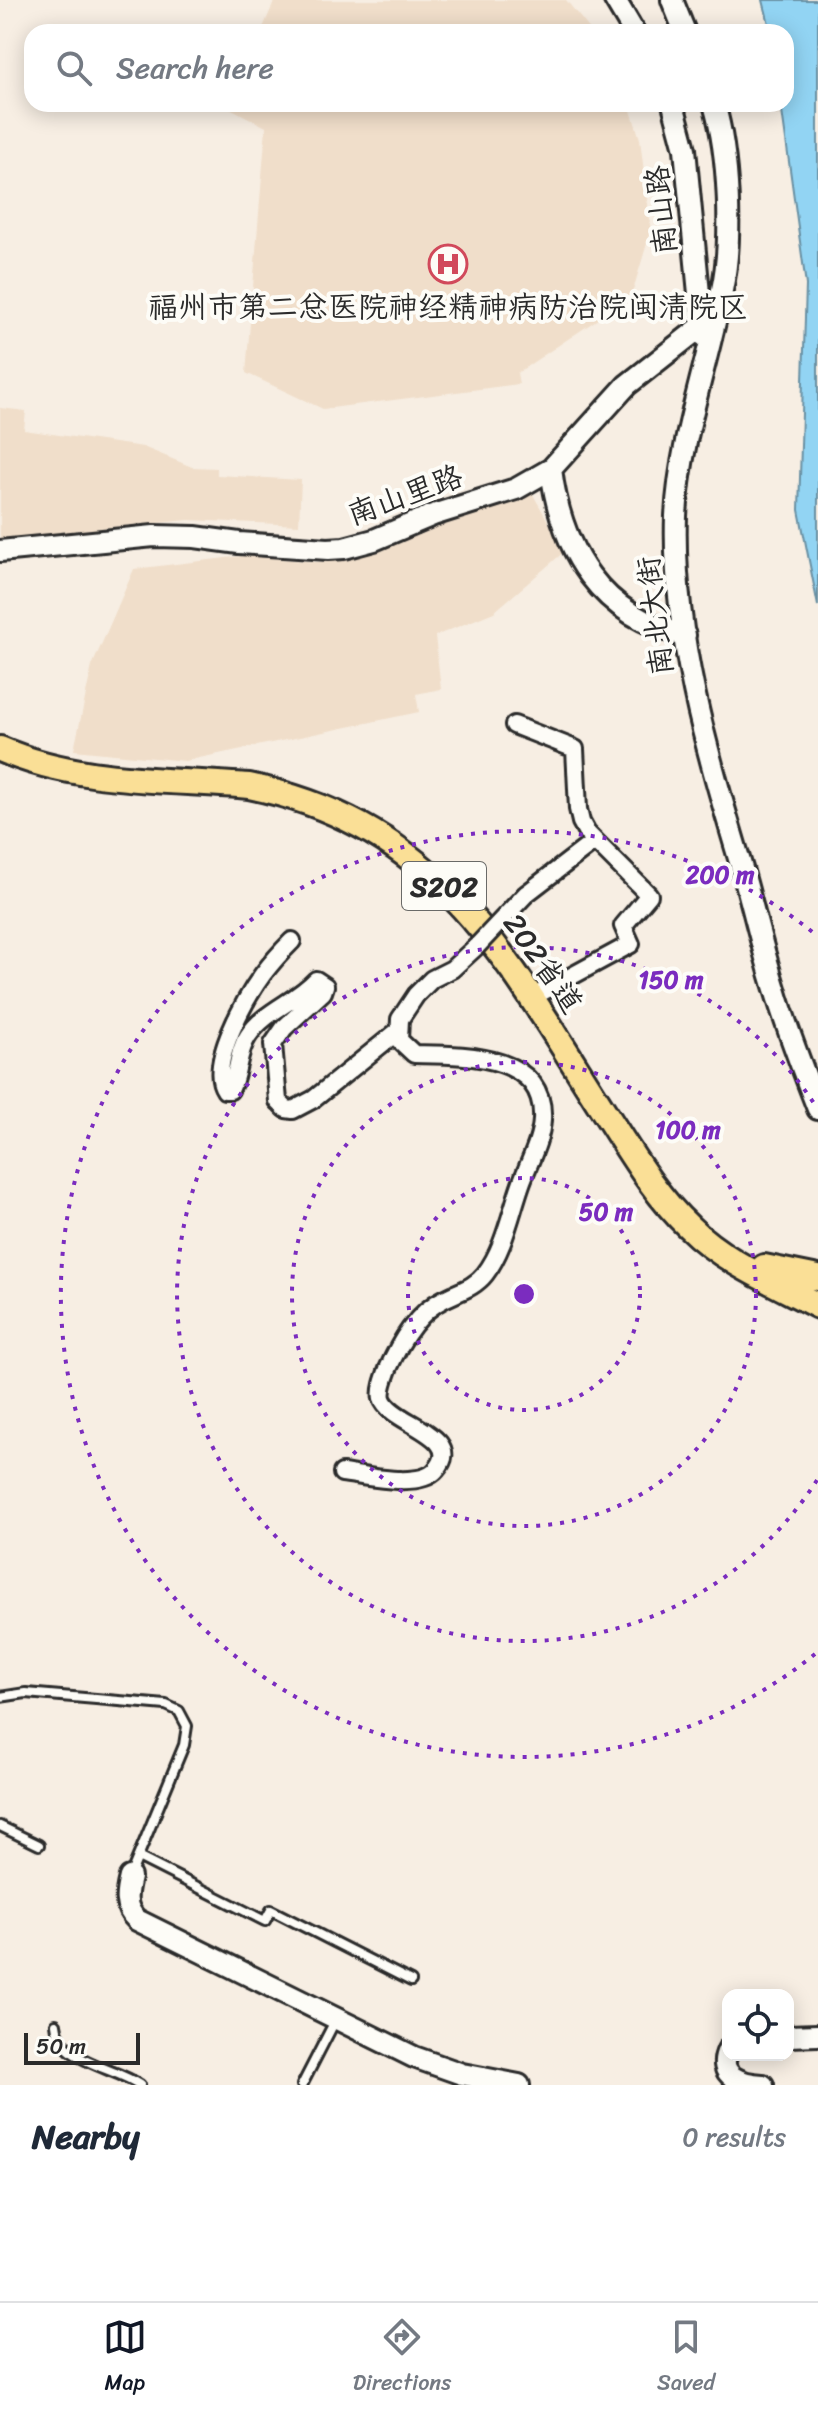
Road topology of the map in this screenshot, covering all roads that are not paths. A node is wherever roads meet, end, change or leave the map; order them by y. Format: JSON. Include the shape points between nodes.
{"nodes":[{"id":1,"x":615,"y":0,"type":"edge"},
{"id":2,"x":672,"y":0,"type":"edge"},
{"id":3,"x":629,"y":24,"type":"edge"},
{"id":4,"x":682,"y":24,"type":"edge"},
{"id":5,"x":675,"y":112,"type":"edge"},
{"id":6,"x":716,"y":112,"type":"edge"},
{"id":7,"x":709,"y":321,"type":"junction"},
{"id":8,"x":706,"y":359,"type":"joint"},
{"id":9,"x":551,"y":469,"type":"junction"},
{"id":10,"x":0,"y":551,"type":"edge"},
{"id":11,"x":685,"y":635,"type":"junction"},
{"id":12,"x":514,"y":725,"type":"dead end"},
{"id":13,"x":0,"y":749,"type":"edge"},
{"id":14,"x":595,"y":841,"type":"junction"},
{"id":15,"x":292,"y":941,"type":"dead end"},
{"id":16,"x":531,"y":998,"type":"junction"},
{"id":17,"x":398,"y":1031,"type":"junction"},
{"id":18,"x":818,"y":1109,"type":"edge"},
{"id":19,"x":734,"y":1260,"type":"junction"},
{"id":20,"x":818,"y":1278,"type":"edge"},
{"id":21,"x":818,"y":1306,"type":"edge"},
{"id":22,"x":342,"y":1473,"type":"dead end"},
{"id":23,"x":0,"y":1697,"type":"edge"},
{"id":24,"x":0,"y":1826,"type":"edge"},
{"id":25,"x":39,"y":1845,"type":"dead end"},
{"id":26,"x":138,"y":1857,"type":"junction"},
{"id":27,"x":130,"y":1877,"type":"joint"},
{"id":28,"x":411,"y":1981,"type":"dead end"},
{"id":29,"x":336,"y":2018,"type":"junction"},
{"id":30,"x":56,"y":2024,"type":"dead end"},
{"id":31,"x":818,"y":2035,"type":"edge"},
{"id":32,"x":794,"y":2036,"type":"edge"},
{"id":33,"x":724,"y":2061,"type":"edge"},
{"id":34,"x":140,"y":2085,"type":"edge"},
{"id":35,"x":302,"y":2085,"type":"edge"},
{"id":36,"x":519,"y":2085,"type":"edge"},
{"id":37,"x":763,"y":2085,"type":"edge"}],
"edges":[{"from":1,"to":3,"type":"street"},
{"from":2,"to":4,"type":"street"},
{"from":5,"to":7,"type":"street","name":"南山路"},
{"from":6,"to":7,"type":"street","via":[[726,173],[727,264]]},
{"from":7,"to":8,"type":"street","name":"南山路"},
{"from":7,"to":9,"type":"street","name":"南山里路","via":[[627,385]]},
{"from":8,"to":11,"type":"street","name":"南北大街","via":[[677,498]]},
{"from":9,"to":10,"type":"street","name":"南山里路","via":[[516,489],[344,548],[176,536]]},
{"from":9,"to":11,"type":"street","via":[[562,520],[592,579],[636,618]]},
{"from":11,"to":18,"type":"street","name":"南北大街","via":[[710,754],[774,988]]},
{"from":12,"to":14,"type":"street","via":[[575,749],[578,809]]},
{"from":13,"to":16,"type":"main road","name":"202省道","number":"S202","via":[[80,772],[249,786],[341,815],[388,840],[434,877],[491,941]]},
{"from":14,"to":16,"type":"street","via":[[649,895],[623,926],[631,944]]},
{"from":14,"to":17,"type":"street","bridge":true,"via":[[526,894],[452,969],[424,985],[400,1019]]},
{"from":15,"to":17,"type":"street","via":[[262,975],[224,1048],[225,1090],[233,1084],[247,1036],[316,980],[325,986],[323,992],[273,1044],[281,1106],[302,1107]]},
{"from":16,"to":19,"type":"main road","name":"202省道","number":"S202","via":[[656,1189],[690,1229]]},
{"from":17,"to":22,"type":"street","via":[[399,1040],[414,1054],[478,1056],[521,1073],[538,1094],[542,1123],[485,1274],[471,1288],[423,1314],[383,1385],[388,1408],[438,1441],[443,1457],[439,1468],[421,1480]]},
{"from":19,"to":20,"type":"main road","name":"202省道","number":"S202"},
{"from":19,"to":21,"type":"main road","name":"202省道","number":"S202"},
{"from":23,"to":26,"type":"lane","via":[[26,1693],[166,1705],[179,1711],[187,1735]]},
{"from":24,"to":25,"type":"lane"},
{"from":26,"to":27,"type":"lane"},
{"from":26,"to":28,"type":"lane","via":[[265,1921],[271,1910]]},
{"from":27,"to":29,"type":"street","via":[[126,1901],[137,1920]]},
{"from":29,"to":35,"type":"lane"},
{"from":29,"to":36,"type":"street","via":[[433,2065]]},
{"from":30,"to":34,"type":"lane","via":[[59,2041],[73,2053]]},
{"from":31,"to":32,"type":"street"},
{"from":33,"to":37,"type":"street","via":[[730,2076]]}]}
